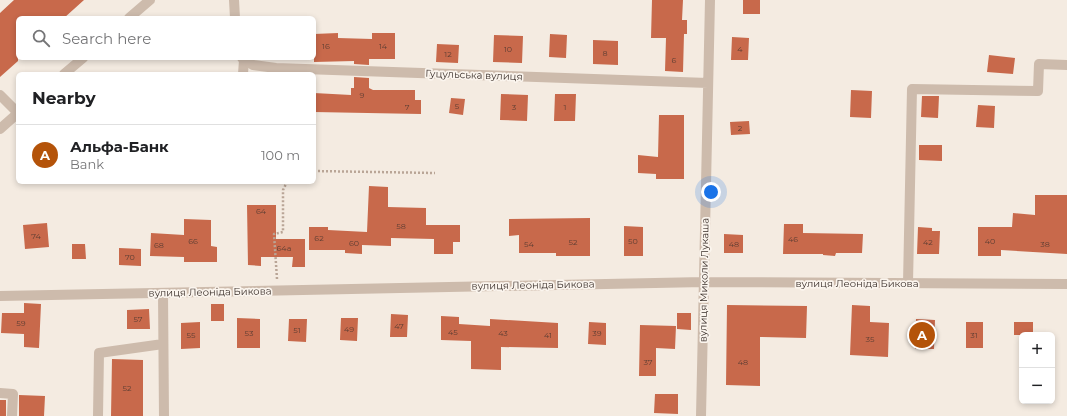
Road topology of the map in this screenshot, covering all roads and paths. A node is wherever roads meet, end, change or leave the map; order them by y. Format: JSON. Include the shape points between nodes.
{"nodes":[{"id":1,"x":150,"y":0,"type":"edge"},
{"id":2,"x":234,"y":0,"type":"edge"},
{"id":3,"x":710,"y":0,"type":"edge"},
{"id":4,"x":131,"y":16,"type":"edge"},
{"id":5,"x":235,"y":16,"type":"edge"},
{"id":6,"x":81,"y":60,"type":"edge"},
{"id":7,"x":243,"y":60,"type":"edge"},
{"id":8,"x":245,"y":60,"type":"edge"},
{"id":9,"x":1067,"y":65,"type":"edge"},
{"id":10,"x":66,"y":72,"type":"edge"},
{"id":11,"x":243,"y":72,"type":"edge"},
{"id":12,"x":708,"y":83,"type":"junction"},
{"id":13,"x":0,"y":95,"type":"edge"},
{"id":14,"x":16,"y":111,"type":"edge"},
{"id":15,"x":16,"y":115,"type":"edge"},
{"id":16,"x":0,"y":130,"type":"edge"},
{"id":17,"x":316,"y":172,"type":"edge"},
{"id":18,"x":435,"y":173,"type":"dead end"},
{"id":19,"x":286,"y":184,"type":"edge"},
{"id":20,"x":704,"y":282,"type":"junction"},
{"id":21,"x":908,"y":283,"type":"junction"},
{"id":22,"x":1067,"y":284,"type":"edge"},
{"id":23,"x":278,"y":290,"type":"junction"},
{"id":24,"x":163,"y":293,"type":"junction"},
{"id":25,"x":0,"y":296,"type":"edge"},
{"id":26,"x":163,"y":344,"type":"junction"},
{"id":27,"x":0,"y":393,"type":"edge"},
{"id":28,"x":12,"y":416,"type":"edge"},
{"id":29,"x":98,"y":416,"type":"edge"},
{"id":30,"x":164,"y":416,"type":"edge"},
{"id":31,"x":700,"y":416,"type":"edge"}],
"edges":[{"from":1,"to":4,"type":"street"},
{"from":2,"to":5,"type":"street"},
{"from":3,"to":12,"type":"street","name":"вулиця Миколи Лукаша"},
{"from":6,"to":10,"type":"street"},
{"from":7,"to":11,"type":"street"},
{"from":8,"to":12,"type":"street","name":"Гуцульська вулиця","via":[[254,65],[276,68]]},
{"from":9,"to":21,"type":"street","via":[[1038,64],[1038,91],[912,88]]},
{"from":12,"to":20,"type":"street","name":"вулиця Миколи Лукаша"},
{"from":13,"to":14,"type":"street"},
{"from":15,"to":16,"type":"street"},
{"from":17,"to":18,"type":"path"},
{"from":19,"to":23,"type":"path","via":[[283,190],[283,232],[274,234]]},
{"from":20,"to":21,"type":"street","name":"вулиця Леоніда Бикова"},
{"from":20,"to":23,"type":"street","name":"вулиця Леоніда Бикова"},
{"from":20,"to":31,"type":"street","name":"вулиця Миколи Лукаша"},
{"from":21,"to":22,"type":"street","name":"вулиця Леоніда Бикова"},
{"from":23,"to":24,"type":"street","name":"вулиця Леоніда Бикова"},
{"from":24,"to":25,"type":"street","name":"вулиця Леоніда Бикова"},
{"from":24,"to":26,"type":"street"},
{"from":26,"to":29,"type":"street","via":[[100,353]]},
{"from":26,"to":30,"type":"street"},
{"from":27,"to":28,"type":"street","via":[[13,394]]}]}
